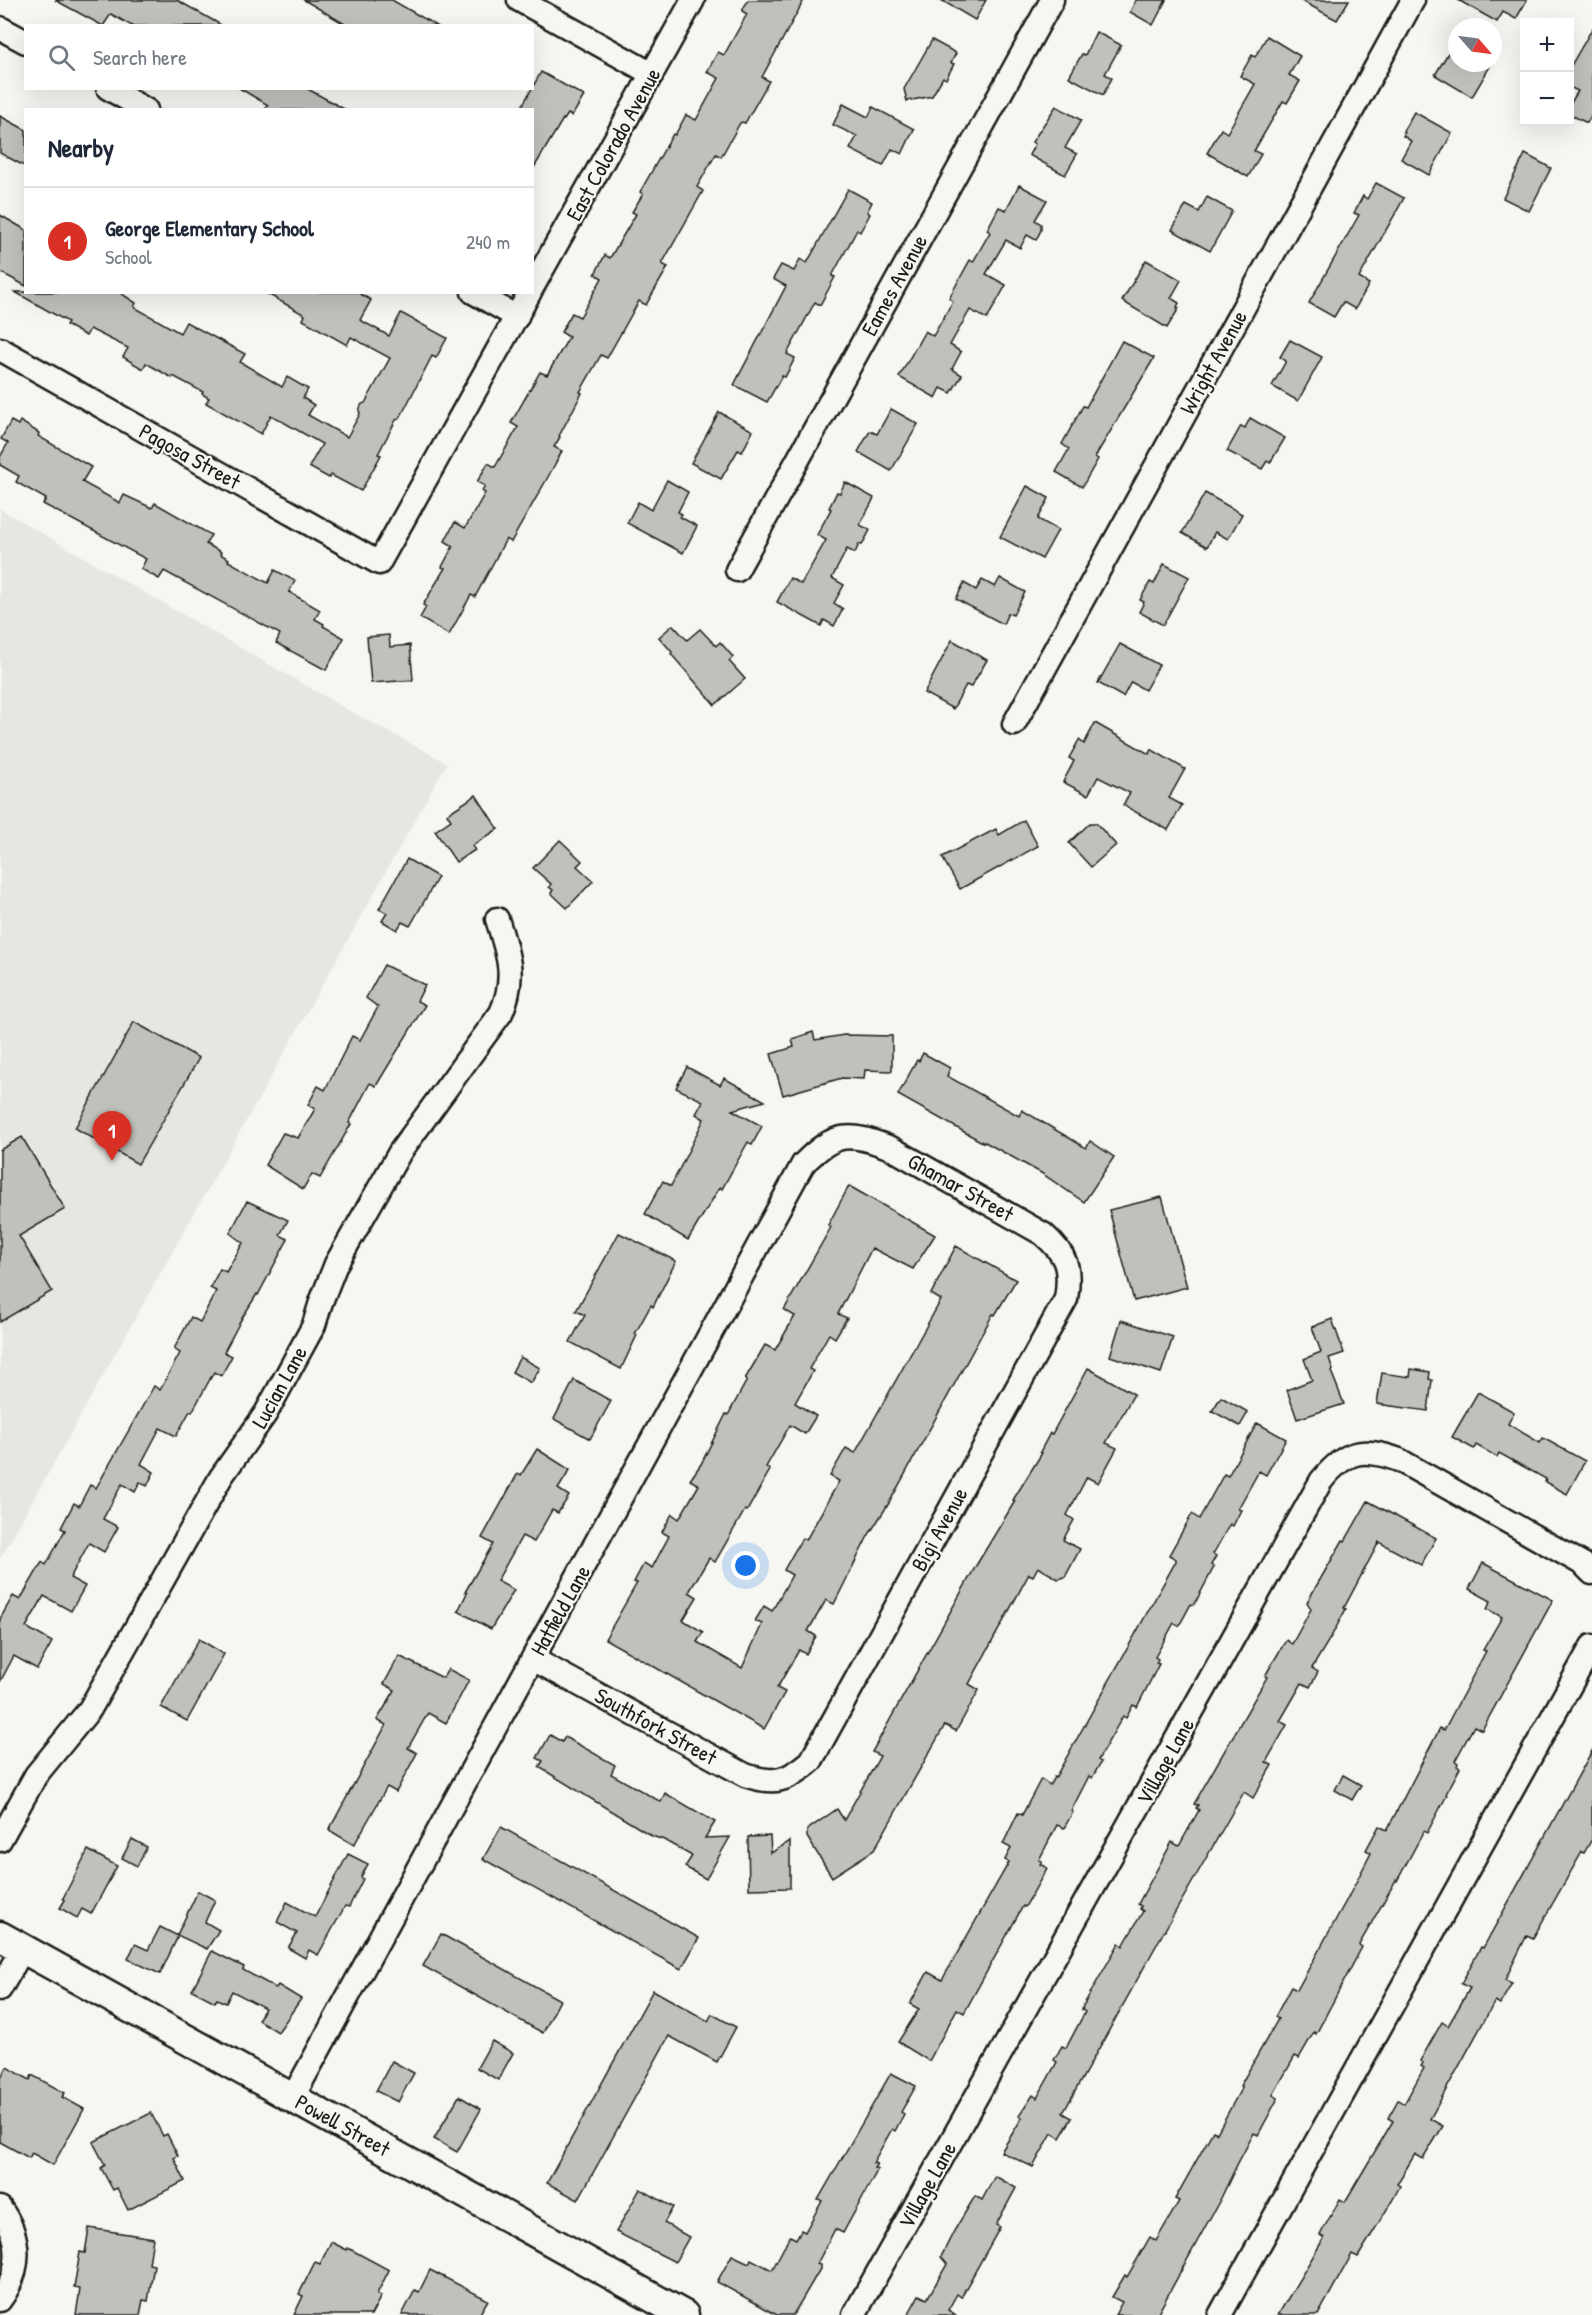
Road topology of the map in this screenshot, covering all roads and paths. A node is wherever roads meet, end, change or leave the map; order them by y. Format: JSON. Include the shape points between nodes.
{"nodes":[{"id":1,"x":519,"y":0,"type":"edge"},
{"id":2,"x":693,"y":0,"type":"edge"},
{"id":3,"x":1052,"y":0,"type":"edge"},
{"id":4,"x":1413,"y":0,"type":"edge"},
{"id":5,"x":0,"y":28,"type":"edge"},
{"id":6,"x":24,"y":41,"type":"edge"},
{"id":7,"x":652,"y":74,"type":"junction"},
{"id":8,"x":111,"y":90,"type":"edge"},
{"id":9,"x":143,"y":108,"type":"edge"},
{"id":10,"x":534,"y":284,"type":"edge"},
{"id":11,"x":477,"y":294,"type":"edge"},
{"id":12,"x":529,"y":294,"type":"edge"},
{"id":13,"x":517,"y":317,"type":"junction"},
{"id":14,"x":0,"y":349,"type":"edge"},
{"id":15,"x":737,"y":570,"type":"dead end"},
{"id":16,"x":1014,"y":724,"type":"dead end"},
{"id":17,"x":497,"y":919,"type":"dead end"},
{"id":18,"x":842,"y":1137,"type":"joint"},
{"id":19,"x":1067,"y":1263,"type":"joint"},
{"id":20,"x":1592,"y":1573,"type":"edge"},
{"id":21,"x":1592,"y":1646,"type":"edge"},
{"id":22,"x":534,"y":1659,"type":"junction"},
{"id":23,"x":781,"y":1780,"type":"joint"},
{"id":24,"x":0,"y":1840,"type":"edge"},
{"id":25,"x":11,"y":1942,"type":"edge"},
{"id":26,"x":0,"y":1989,"type":"edge"},
{"id":27,"x":293,"y":2097,"type":"junction"},
{"id":28,"x":0,"y":2208,"type":"edge"},
{"id":29,"x":0,"y":2300,"type":"edge"},
{"id":30,"x":684,"y":2315,"type":"edge"},
{"id":31,"x":854,"y":2315,"type":"edge"},
{"id":32,"x":1220,"y":2315,"type":"edge"}],
"edges":[{"from":1,"to":7,"type":"street"},
{"from":2,"to":7,"type":"street","name":"East Colorado Avenue"},
{"from":3,"to":15,"type":"street","name":"Eames Avenue"},
{"from":4,"to":16,"type":"street","name":"Wright Avenue"},
{"from":5,"to":6,"type":"street"},
{"from":7,"to":10,"type":"street","name":"East Colorado Avenue"},
{"from":8,"to":9,"type":"street"},
{"from":11,"to":13,"type":"street"},
{"from":12,"to":13,"type":"street"},
{"from":13,"to":14,"type":"street","name":"Pagosa Street","via":[[379,562]]},
{"from":17,"to":24,"type":"street","name":"Lucian Lane","via":[[511,968],[501,1013],[400,1152],[336,1264],[314,1325],[266,1413],[221,1477],[90,1709],[36,1775]]},
{"from":18,"to":19,"type":"street","name":"Ghamar Street","via":[[866,1138],[891,1148],[1043,1234],[1057,1246]]},
{"from":18,"to":22,"type":"street","name":"Hatfield Lane","via":[[819,1147],[803,1164]]},
{"from":19,"to":23,"type":"street","name":"Bigi Avenue","via":[[1066,1299],[811,1761],[798,1773]]},
{"from":20,"to":31,"type":"street","name":"Village Lane","via":[[1583,1564],[1399,1460],[1377,1452],[1355,1454],[1335,1464],[1310,1502]]},
{"from":21,"to":32,"type":"street"},
{"from":22,"to":23,"type":"street","name":"Southfork Street","via":[[745,1774],[762,1780]]},
{"from":22,"to":27,"type":"street","name":"Hatfield Lane"},
{"from":25,"to":26,"type":"street"},
{"from":25,"to":27,"type":"street","name":"Powell Street"},
{"from":27,"to":30,"type":"street","name":"Powell Street"},
{"from":28,"to":29,"type":"street","via":[[14,2232],[18,2253],[15,2271]]}]}
